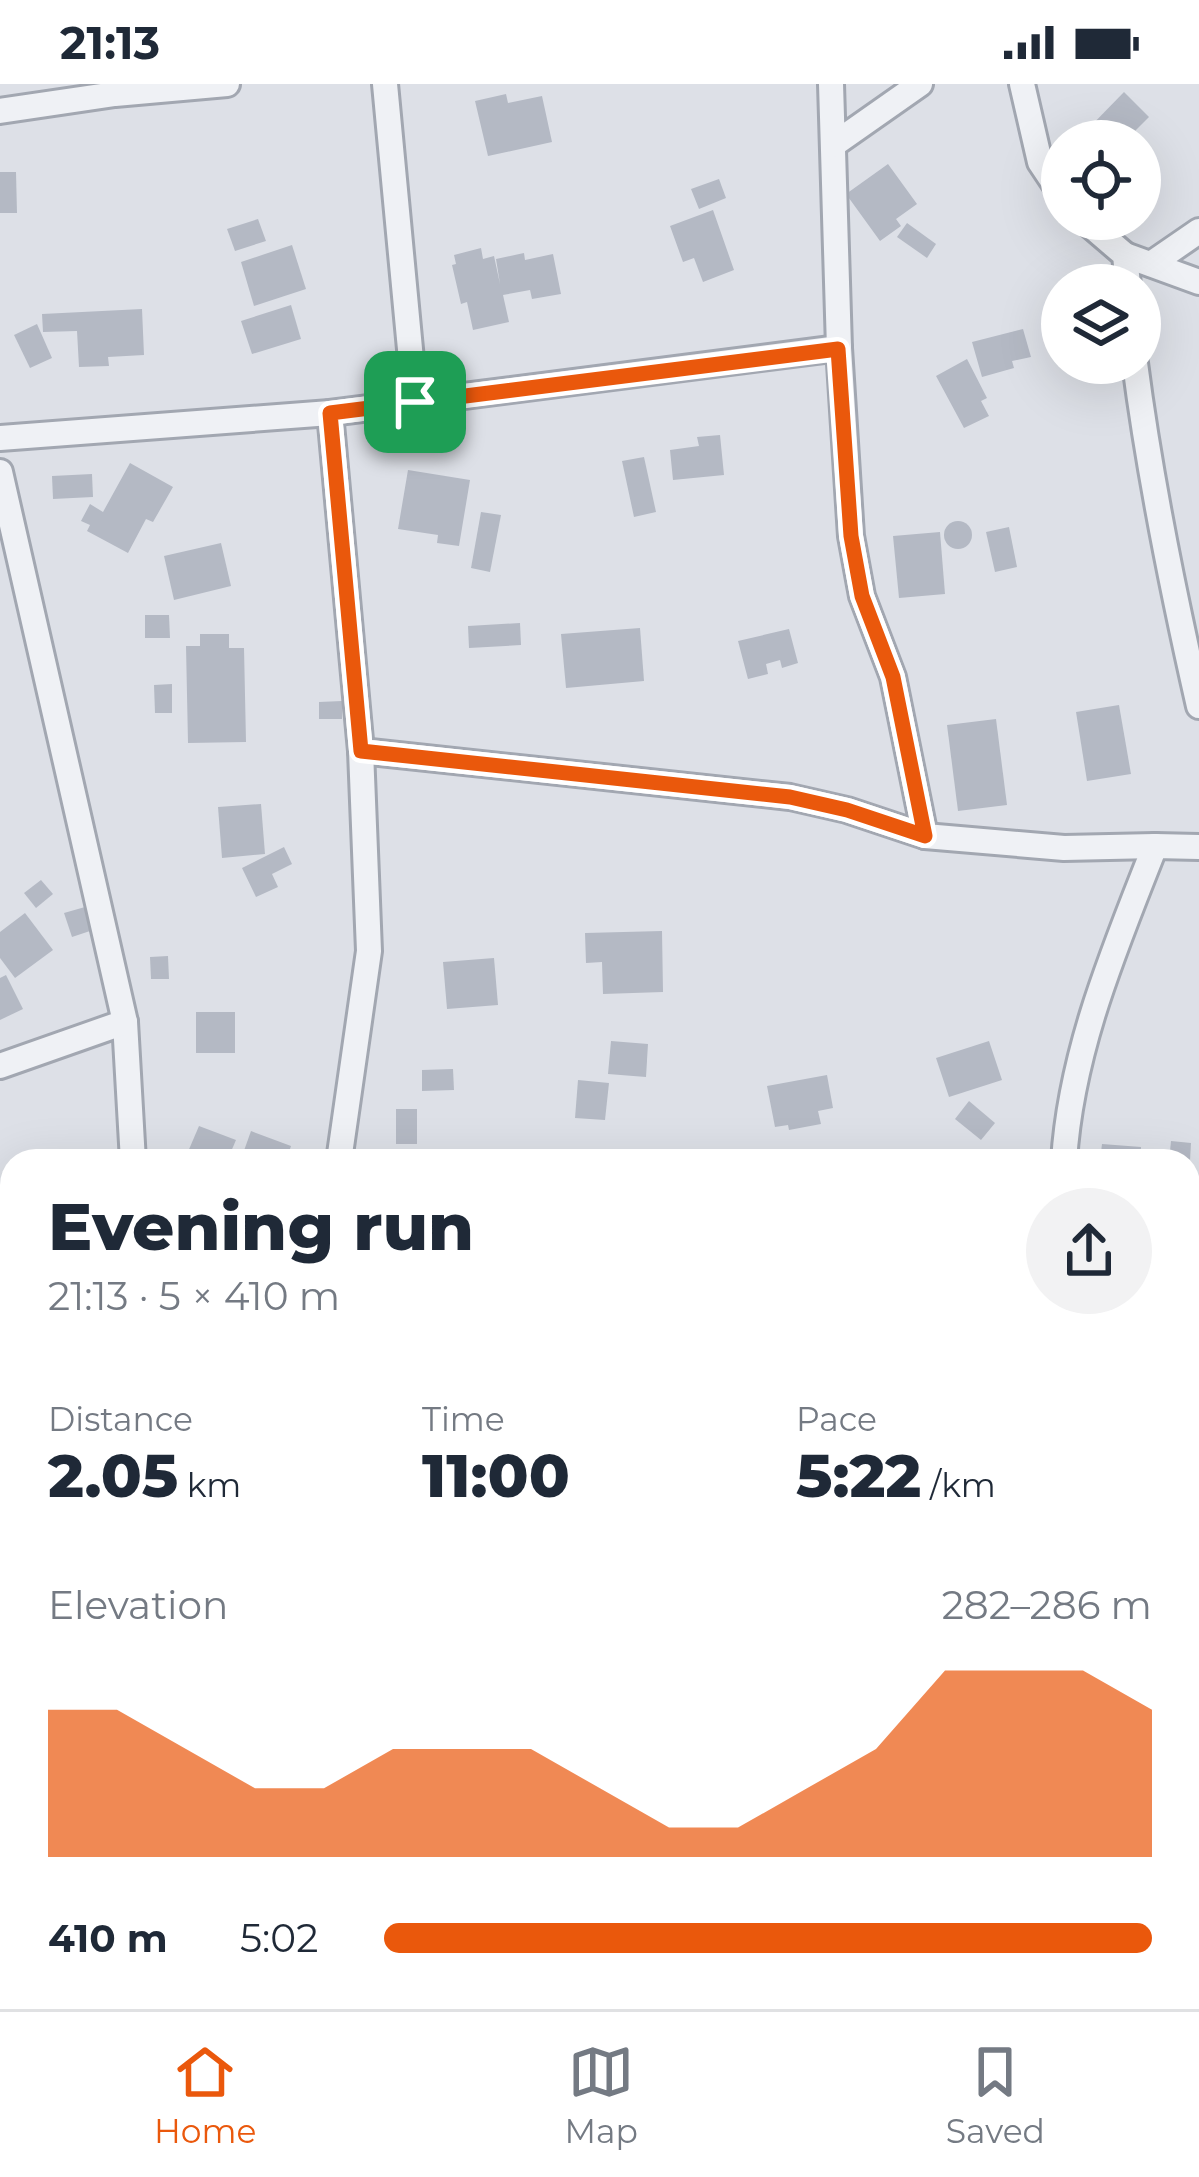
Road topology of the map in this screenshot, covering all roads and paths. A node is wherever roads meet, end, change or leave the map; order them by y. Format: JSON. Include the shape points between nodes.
{"nodes":[{"id":1,"x":227,"y":84,"type":"edge"},
{"id":2,"x":385,"y":84,"type":"edge"},
{"id":3,"x":831,"y":84,"type":"edge"},
{"id":4,"x":920,"y":84,"type":"edge"},
{"id":5,"x":1022,"y":84,"type":"edge"},
{"id":6,"x":188,"y":87,"type":"edge"},
{"id":7,"x":0,"y":111,"type":"edge"},
{"id":8,"x":833,"y":145,"type":"junction"},
{"id":9,"x":1041,"y":164,"type":"edge"},
{"id":10,"x":1199,"y":231,"type":"edge"},
{"id":11,"x":1108,"y":240,"type":"edge"},
{"id":12,"x":1125,"y":255,"type":"junction"},
{"id":13,"x":1126,"y":264,"type":"edge"},
{"id":14,"x":1151,"y":264,"type":"joint"},
{"id":15,"x":1161,"y":268,"type":"edge"},
{"id":16,"x":1199,"y":282,"type":"edge"},
{"id":17,"x":838,"y":349,"type":"junction"},
{"id":18,"x":1138,"y":384,"type":"edge"},
{"id":19,"x":415,"y":402,"type":"junction"},
{"id":20,"x":330,"y":413,"type":"junction"},
{"id":21,"x":0,"y":438,"type":"edge"},
{"id":22,"x":0,"y":472,"type":"edge"},
{"id":23,"x":1199,"y":706,"type":"edge"},
{"id":24,"x":361,"y":751,"type":"junction"},
{"id":25,"x":925,"y":836,"type":"junction"},
{"id":26,"x":1155,"y":846,"type":"junction"},
{"id":27,"x":1199,"y":847,"type":"edge"},
{"id":28,"x":125,"y":1022,"type":"junction"},
{"id":29,"x":0,"y":1066,"type":"edge"},
{"id":30,"x":132,"y":1149,"type":"edge"},
{"id":31,"x":341,"y":1149,"type":"edge"},
{"id":32,"x":1065,"y":1149,"type":"edge"}],
"edges":[{"from":1,"to":6,"type":"street"},
{"from":2,"to":19,"type":"street"},
{"from":3,"to":8,"type":"street"},
{"from":4,"to":8,"type":"street"},
{"from":5,"to":9,"type":"street"},
{"from":6,"to":7,"type":"street"},
{"from":8,"to":17,"type":"street"},
{"from":10,"to":14,"type":"street"},
{"from":11,"to":12,"type":"street"},
{"from":12,"to":13,"type":"street"},
{"from":12,"to":14,"type":"street"},
{"from":15,"to":16,"type":"street"},
{"from":17,"to":19,"type":"street"},
{"from":17,"to":25,"type":"street","via":[[851,536],[862,596],[893,677]]},
{"from":18,"to":23,"type":"street"},
{"from":19,"to":20,"type":"street"},
{"from":20,"to":21,"type":"street"},
{"from":20,"to":24,"type":"street"},
{"from":22,"to":28,"type":"street"},
{"from":24,"to":25,"type":"street","via":[[790,797]]},
{"from":24,"to":31,"type":"street","via":[[369,951]]},
{"from":25,"to":26,"type":"street"},
{"from":26,"to":27,"type":"street"},
{"from":26,"to":32,"type":"street","via":[[1102,981],[1072,1085]]},
{"from":28,"to":29,"type":"street"},
{"from":28,"to":30,"type":"street"}]}
